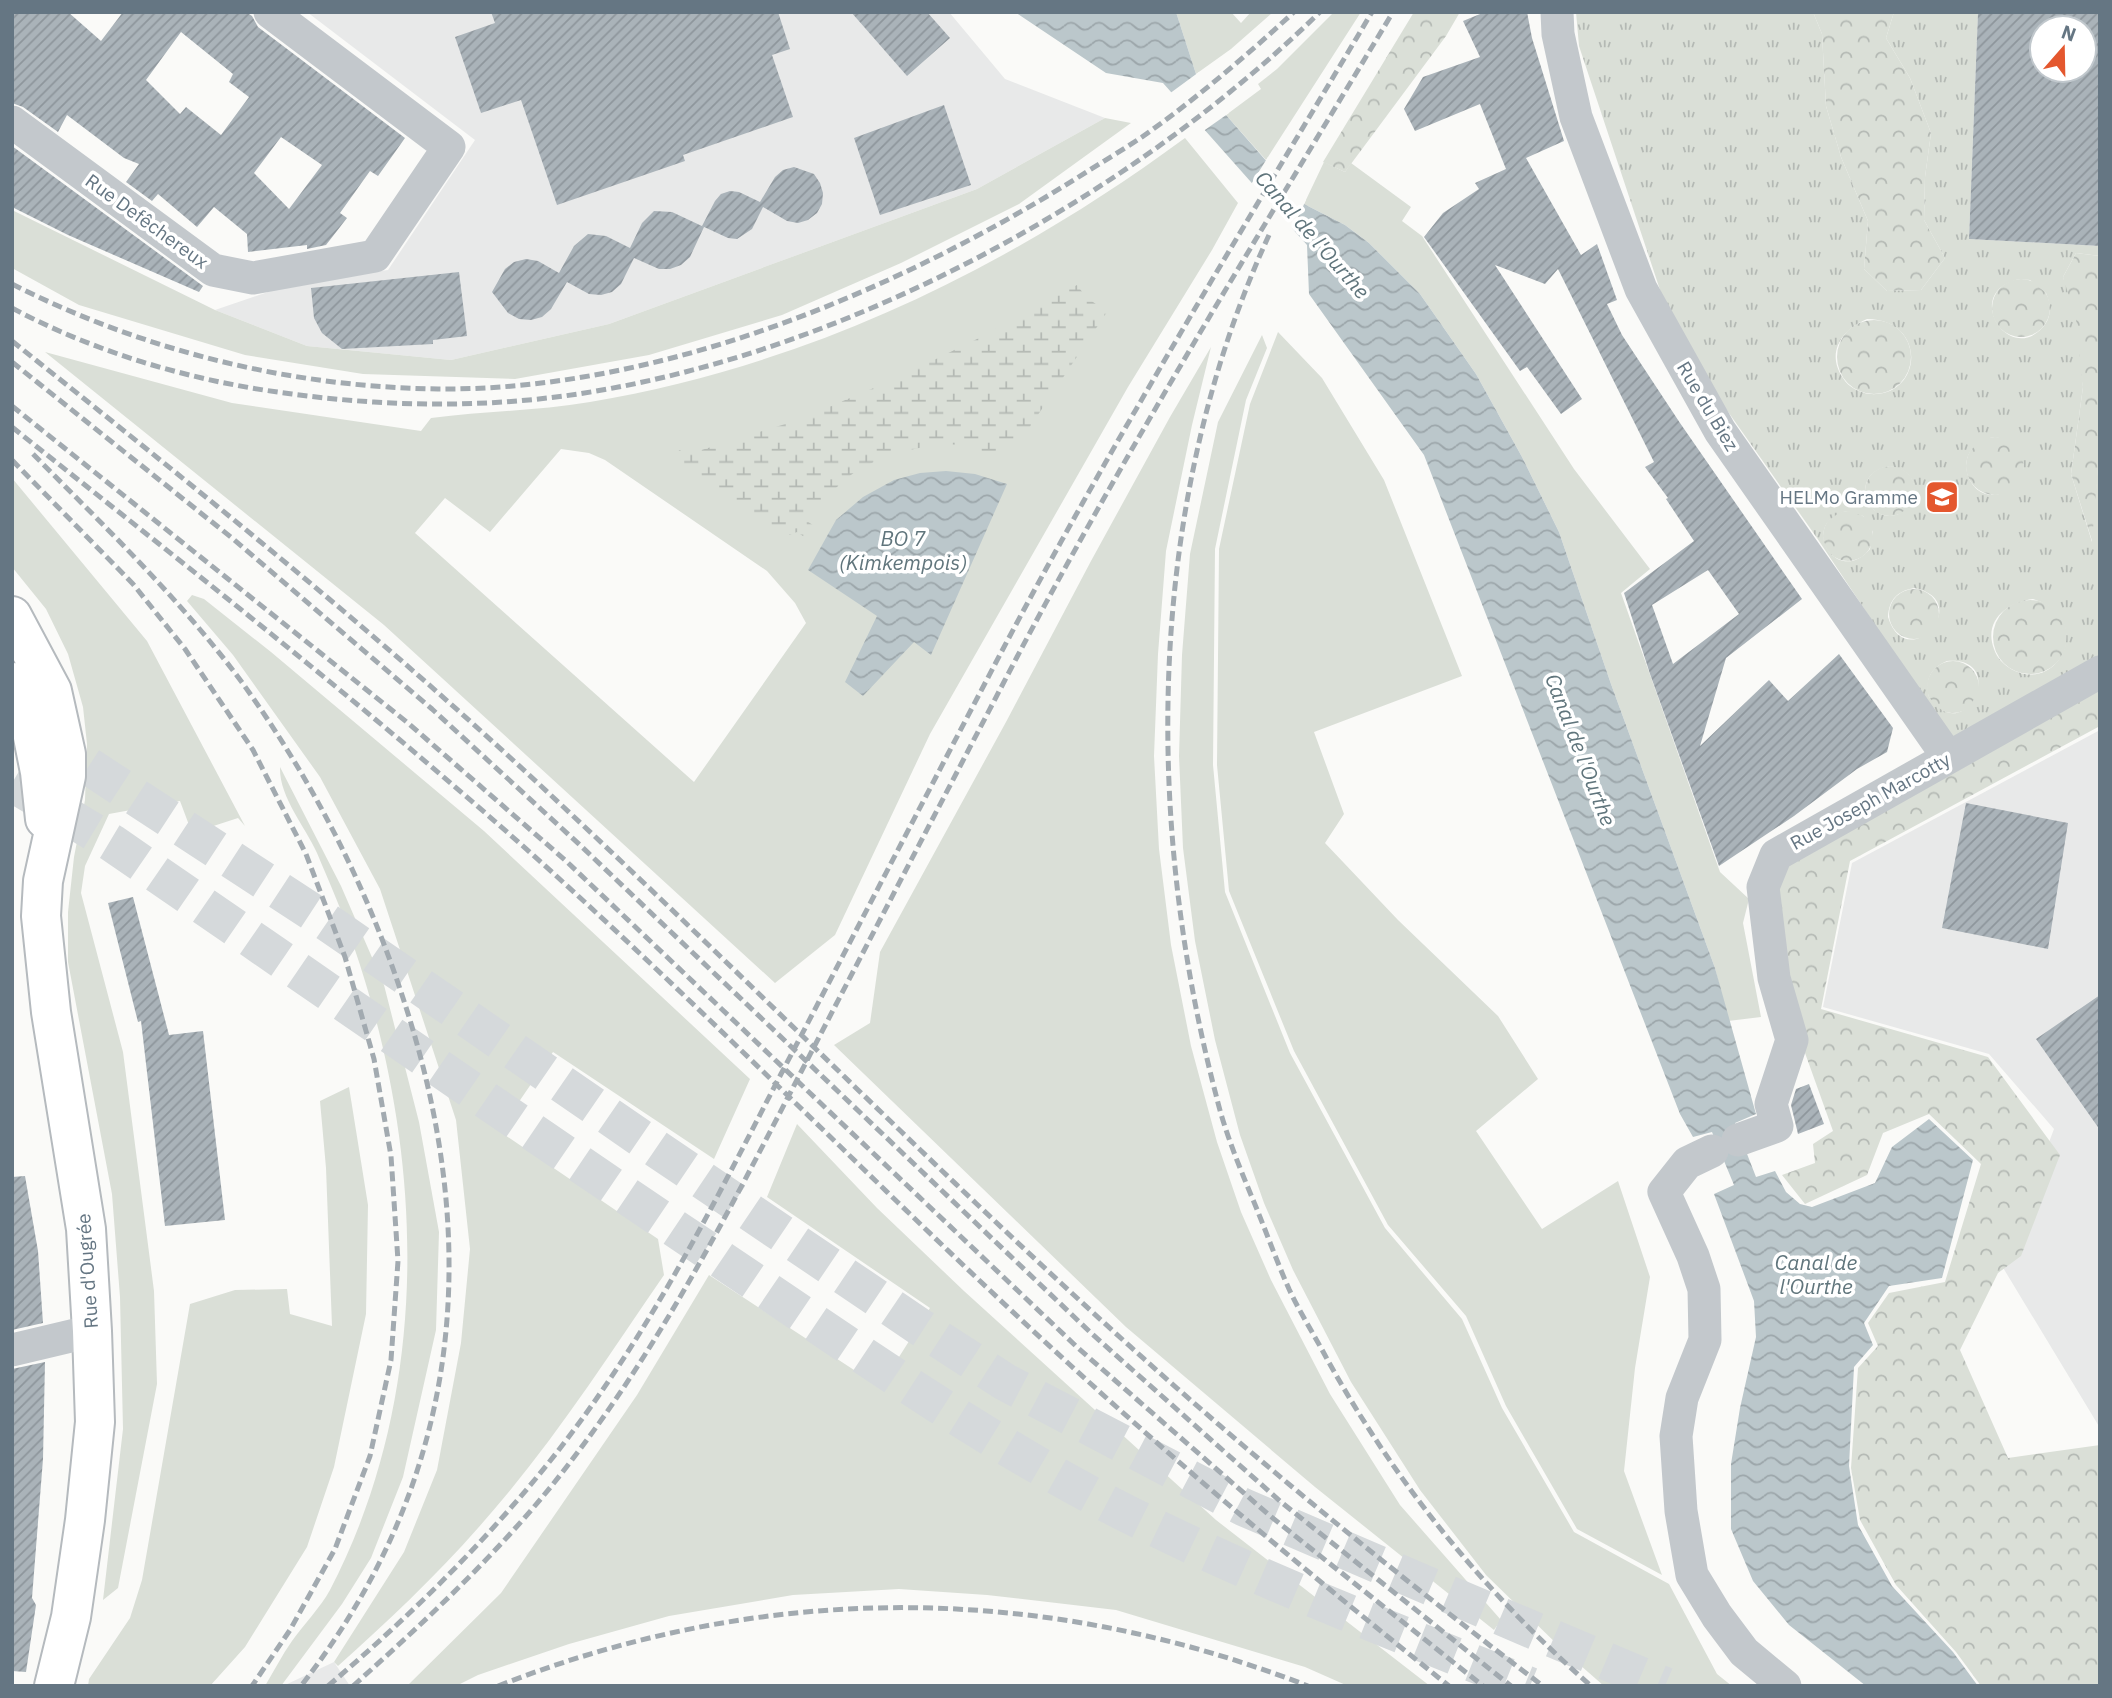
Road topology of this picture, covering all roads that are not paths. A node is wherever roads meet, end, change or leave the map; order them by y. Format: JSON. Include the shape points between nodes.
{"nodes":[{"id":1,"x":270,"y":12,"type":"edge"},
{"id":2,"x":1556,"y":12,"type":"edge"},
{"id":3,"x":12,"y":122,"type":"edge"},
{"id":4,"x":12,"y":616,"type":"edge"},
{"id":5,"x":2100,"y":672,"type":"edge"},
{"id":6,"x":12,"y":681,"type":"edge"},
{"id":7,"x":1948,"y":757,"type":"junction"},
{"id":8,"x":48,"y":856,"type":"junction"},
{"id":9,"x":92,"y":1331,"type":"junction"},
{"id":10,"x":12,"y":1350,"type":"edge"},
{"id":11,"x":54,"y":1686,"type":"edge"},
{"id":12,"x":1785,"y":1686,"type":"edge"}],
"edges":[{"from":1,"to":3,"type":"street","name":"Rue Defêchereux","via":[[449,147],[375,256],[253,278],[213,270]]},
{"from":2,"to":7,"type":"street","name":"Rue du Biez","via":[[1576,117],[1641,289],[1720,431]]},
{"from":4,"to":8,"type":"main road","name":"Rue d'Ougrée","via":[[52,691],[66,754],[66,776]]},
{"from":5,"to":7,"type":"street","name":"Rue Joseph Marcotty"},
{"from":6,"to":8,"type":"main road","name":"Rue d'Ougrée","via":[[26,702],[40,772]]},
{"from":7,"to":12,"type":"street","name":"Rue Joseph Marcotty","via":[[1776,855],[1763,887],[1774,978],[1792,1040],[1771,1104],[1777,1126],[1688,1163],[1664,1192],[1704,1289],[1705,1340],[1682,1398],[1676,1436],[1681,1511],[1692,1575],[1744,1652]]},
{"from":8,"to":9,"type":"main road","name":"Rue d'Ougrée","via":[[41,916],[44,956],[86,1229]]},
{"from":9,"to":10,"type":"street"},
{"from":9,"to":11,"type":"main road","name":"Rue d'Ougrée","via":[[95,1422],[71,1617]]}]}
